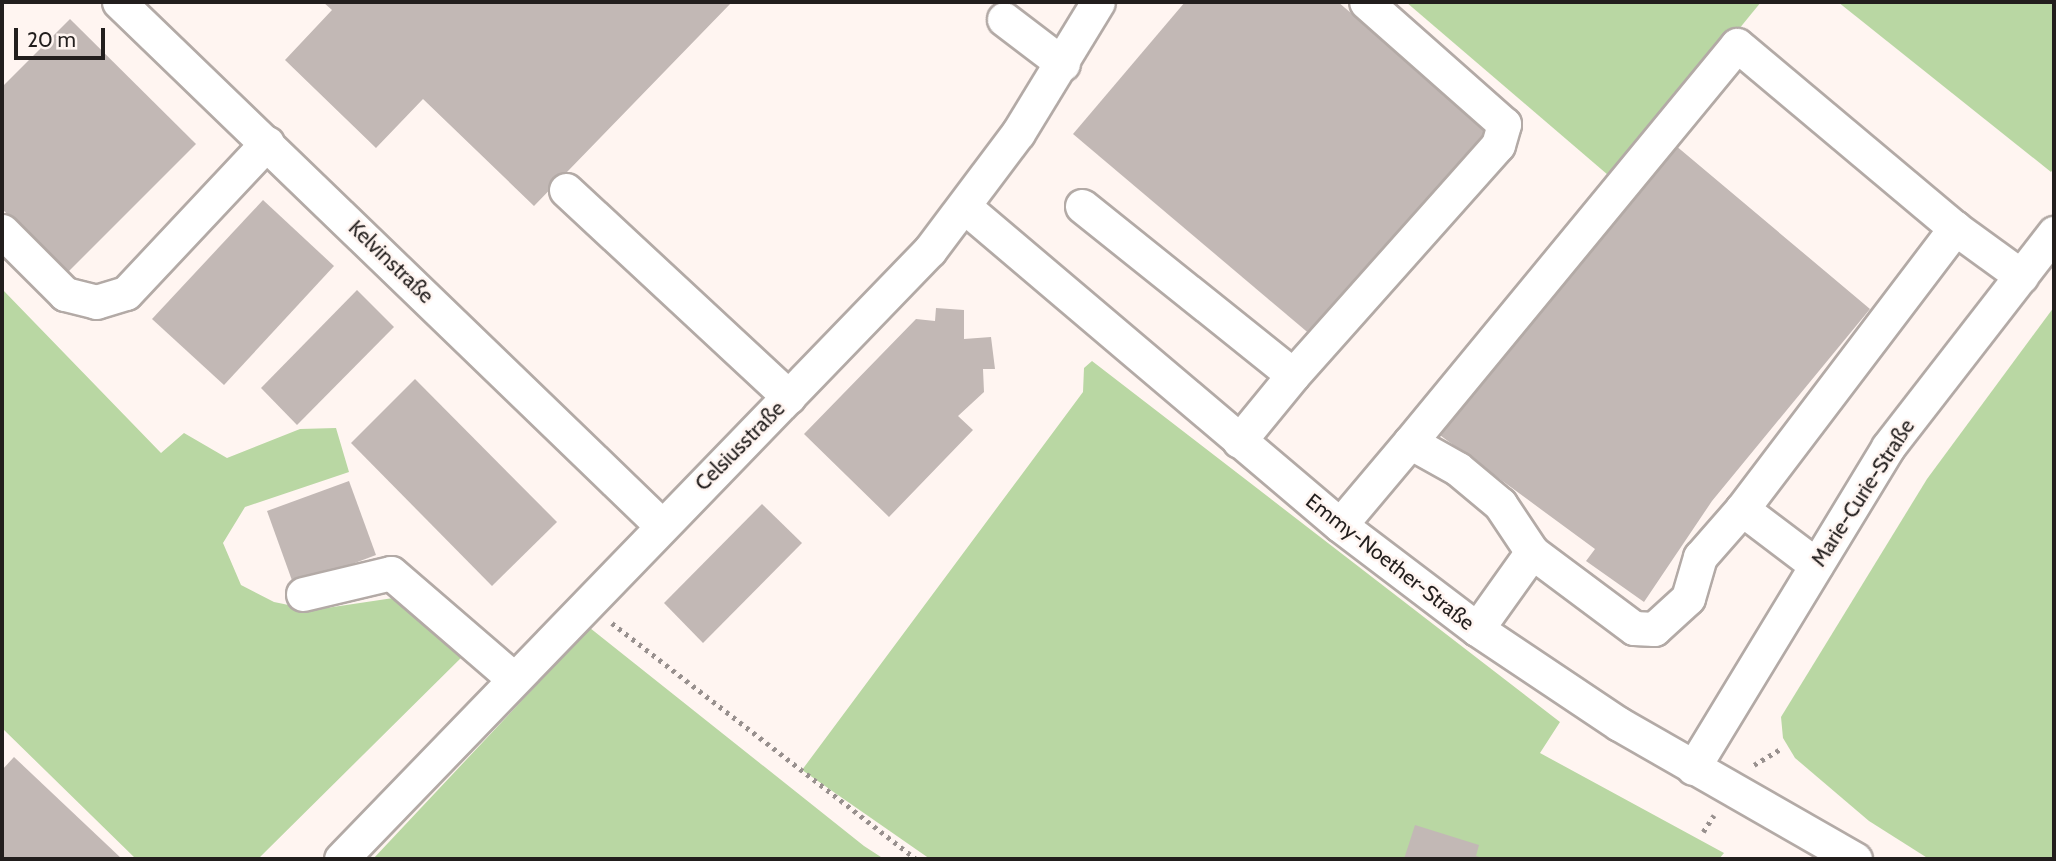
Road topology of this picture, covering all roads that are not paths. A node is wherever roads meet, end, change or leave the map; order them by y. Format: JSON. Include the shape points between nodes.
{"nodes":[{"id":1,"x":119,"y":2,"type":"edge"},
{"id":2,"x":1098,"y":2,"type":"edge"},
{"id":3,"x":1366,"y":2,"type":"edge"},
{"id":4,"x":1004,"y":19,"type":"dead end"},
{"id":5,"x":1063,"y":64,"type":"junction"},
{"id":6,"x":267,"y":144,"type":"junction"},
{"id":7,"x":566,"y":190,"type":"dead end"},
{"id":8,"x":1082,"y":206,"type":"dead end"},
{"id":9,"x":966,"y":208,"type":"junction"},
{"id":10,"x":1955,"y":228,"type":"junction"},
{"id":11,"x":2,"y":231,"type":"edge"},
{"id":12,"x":2054,"y":233,"type":"edge"},
{"id":13,"x":2021,"y":276,"type":"junction"},
{"id":14,"x":1293,"y":375,"type":"junction"},
{"id":15,"x":789,"y":397,"type":"junction"},
{"id":16,"x":1239,"y":441,"type":"junction"},
{"id":17,"x":1410,"y":442,"type":"junction"},
{"id":18,"x":1742,"y":509,"type":"junction"},
{"id":19,"x":661,"y":525,"type":"junction"},
{"id":20,"x":1340,"y":525,"type":"junction"},
{"id":21,"x":1532,"y":552,"type":"junction"},
{"id":22,"x":1816,"y":565,"type":"junction"},
{"id":23,"x":303,"y":594,"type":"dead end"},
{"id":24,"x":1478,"y":629,"type":"junction"},
{"id":25,"x":514,"y":679,"type":"junction"},
{"id":26,"x":1693,"y":768,"type":"junction"},
{"id":27,"x":341,"y":859,"type":"edge"},
{"id":28,"x":1855,"y":859,"type":"edge"}],
"edges":[{"from":1,"to":6,"type":"street","name":"Kelvinstraße"},
{"from":2,"to":5,"type":"street","name":"Celsiusstraße"},
{"from":3,"to":14,"type":"street","via":[[1480,96],[1504,124],[1498,145]]},
{"from":4,"to":5,"type":"street"},
{"from":5,"to":9,"type":"street","name":"Celsiusstraße"},
{"from":6,"to":11,"type":"street","via":[[116,296],[96,302],[65,294]]},
{"from":6,"to":19,"type":"street","name":"Kelvinstraße"},
{"from":7,"to":15,"type":"street"},
{"from":8,"to":14,"type":"street"},
{"from":9,"to":15,"type":"street","name":"Celsiusstraße"},
{"from":9,"to":16,"type":"street","name":"Emmy-Noether-Straße"},
{"from":10,"to":13,"type":"street"},
{"from":10,"to":17,"type":"street","via":[[1737,45]]},
{"from":10,"to":18,"type":"street"},
{"from":12,"to":13,"type":"street","name":"Marie-Curie-Straße"},
{"from":13,"to":22,"type":"street","name":"Marie-Curie-Straße","via":[[1888,447]]},
{"from":14,"to":16,"type":"street"},
{"from":15,"to":19,"type":"street","name":"Celsiusstraße"},
{"from":16,"to":20,"type":"street","name":"Emmy-Noether-Straße"},
{"from":17,"to":20,"type":"street"},
{"from":17,"to":21,"type":"street","via":[[1458,469],[1500,504]]},
{"from":18,"to":21,"type":"street","via":[[1700,557],[1688,598],[1654,629],[1634,628]]},
{"from":18,"to":22,"type":"street"},
{"from":19,"to":25,"type":"street","name":"Celsiusstraße"},
{"from":20,"to":24,"type":"street","name":"Emmy-Noether-Straße"},
{"from":21,"to":24,"type":"street"},
{"from":22,"to":26,"type":"street","name":"Marie-Curie-Straße"},
{"from":23,"to":25,"type":"street","via":[[391,573]]},
{"from":24,"to":26,"type":"street","name":"Emmy-Noether-Straße"},
{"from":25,"to":27,"type":"street","name":"Celsiusstraße"},
{"from":26,"to":28,"type":"street","name":"Emmy-Noether-Straße"}]}
